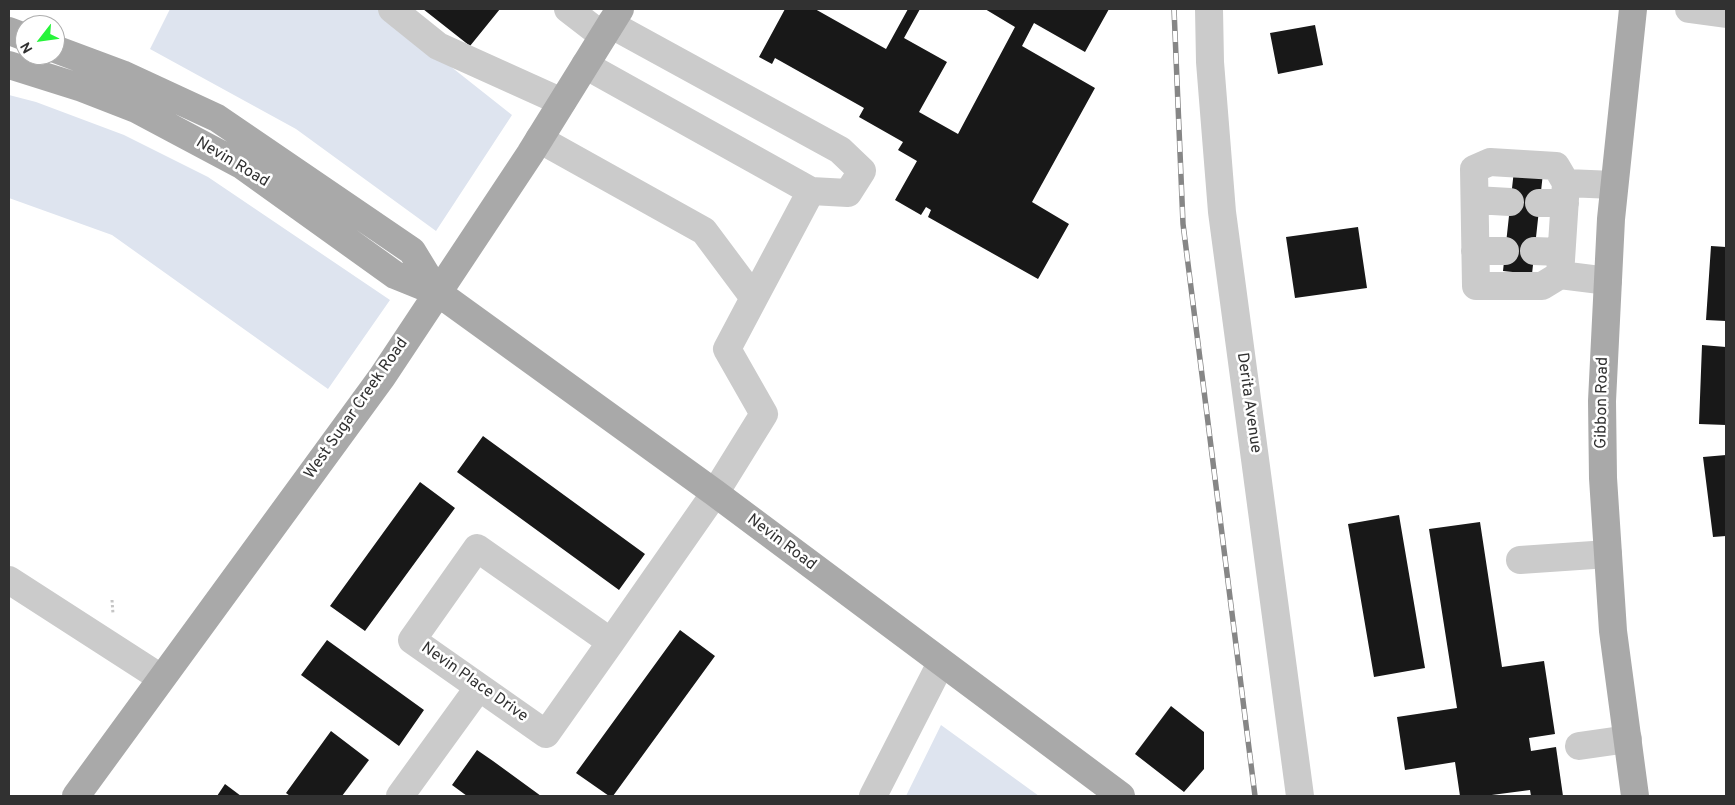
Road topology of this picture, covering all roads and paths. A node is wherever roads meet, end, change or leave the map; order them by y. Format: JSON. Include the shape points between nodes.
{"nodes":[{"id":1,"x":392,"y":9,"type":"edge"},
{"id":2,"x":568,"y":9,"type":"edge"},
{"id":3,"x":1209,"y":9,"type":"edge"},
{"id":4,"x":1633,"y":9,"type":"edge"},
{"id":5,"x":1689,"y":9,"type":"edge"},
{"id":6,"x":1726,"y":14,"type":"edge"},
{"id":7,"x":611,"y":23,"type":"edge"},
{"id":8,"x":65,"y":53,"type":"edge"},
{"id":9,"x":9,"y":65,"type":"edge"},
{"id":10,"x":585,"y":65,"type":"junction"},
{"id":11,"x":562,"y":102,"type":"junction"},
{"id":12,"x":539,"y":139,"type":"junction"},
{"id":13,"x":1614,"y":185,"type":"junction"},
{"id":14,"x":811,"y":190,"type":"junction"},
{"id":15,"x":1557,"y":196,"type":"junction"},
{"id":16,"x":1475,"y":200,"type":"junction"},
{"id":17,"x":1510,"y":202,"type":"dead end"},
{"id":18,"x":1475,"y":251,"type":"junction"},
{"id":19,"x":1505,"y":251,"type":"dead end"},
{"id":20,"x":1534,"y":251,"type":"dead end"},
{"id":21,"x":1560,"y":263,"type":"junction"},
{"id":22,"x":1608,"y":281,"type":"junction"},
{"id":23,"x":438,"y":292,"type":"junction"},
{"id":24,"x":754,"y":298,"type":"junction"},
{"id":25,"x":715,"y":493,"type":"junction"},
{"id":26,"x":1608,"y":554,"type":"junction"},
{"id":27,"x":1520,"y":560,"type":"dead end"},
{"id":28,"x":9,"y":580,"type":"edge"},
{"id":29,"x":611,"y":642,"type":"junction"},
{"id":30,"x":941,"y":663,"type":"junction"},
{"id":31,"x":161,"y":678,"type":"junction"},
{"id":32,"x":479,"y":687,"type":"junction"},
{"id":33,"x":1628,"y":739,"type":"junction"},
{"id":34,"x":1579,"y":746,"type":"dead end"},
{"id":35,"x":76,"y":796,"type":"edge"},
{"id":36,"x":400,"y":796,"type":"edge"},
{"id":37,"x":874,"y":796,"type":"edge"},
{"id":38,"x":1121,"y":796,"type":"edge"},
{"id":39,"x":1300,"y":796,"type":"edge"},
{"id":40,"x":1635,"y":796,"type":"edge"}],
"edges":[{"from":1,"to":11,"type":"street","via":[[438,46]]},
{"from":2,"to":7,"type":"street"},
{"from":3,"to":39,"type":"street","name":"Derita Avenue","via":[[1222,212]]},
{"from":4,"to":13,"type":"main road","name":"Gibbon Road"},
{"from":5,"to":6,"type":"street"},
{"from":7,"to":10,"type":"main road","name":"West Sugar Creek Road"},
{"from":7,"to":14,"type":"street","via":[[840,150],[862,170],[848,193]]},
{"from":8,"to":23,"type":"main road","name":"Nevin Road","via":[[122,74],[217,118],[412,251]]},
{"from":9,"to":23,"type":"main road","name":"Nevin Road","via":[[136,109],[243,166],[395,276]]},
{"from":10,"to":11,"type":"main road","name":"West Sugar Creek Road"},
{"from":10,"to":14,"type":"street"},
{"from":11,"to":12,"type":"main road","name":"West Sugar Creek Road"},
{"from":12,"to":23,"type":"main road","name":"West Sugar Creek Road"},
{"from":12,"to":24,"type":"street","via":[[704,231]]},
{"from":13,"to":15,"type":"street"},
{"from":13,"to":22,"type":"main road","name":"Gibbon Road"},
{"from":14,"to":24,"type":"street"},
{"from":15,"to":16,"type":"street","via":[[1556,166],[1490,162],[1474,169]]},
{"from":15,"to":21,"type":"street"},
{"from":16,"to":17,"type":"street"},
{"from":16,"to":18,"type":"street"},
{"from":18,"to":19,"type":"street"},
{"from":18,"to":21,"type":"street","via":[[1476,286],[1542,286]]},
{"from":20,"to":21,"type":"street"},
{"from":21,"to":22,"type":"street"},
{"from":22,"to":26,"type":"main road","name":"Gibbon Road","via":[[1602,401]]},
{"from":23,"to":25,"type":"main road","name":"Nevin Road"},
{"from":23,"to":31,"type":"main road","name":"West Sugar Creek Road","via":[[382,377]]},
{"from":24,"to":25,"type":"street","name":"Nevin Place Drive","via":[[727,349],[764,414]]},
{"from":25,"to":29,"type":"street","name":"Nevin Place Drive"},
{"from":25,"to":30,"type":"main road","name":"Nevin Road"},
{"from":26,"to":27,"type":"street"},
{"from":26,"to":33,"type":"main road","name":"Gibbon Road","via":[[1613,631]]},
{"from":28,"to":31,"type":"street"},
{"from":29,"to":32,"type":"street","name":"Nevin Place Drive","via":[[546,734]]},
{"from":29,"to":32,"type":"street","name":"Nevin Place Drive","via":[[477,548],[412,640]]},
{"from":30,"to":37,"type":"street"},
{"from":30,"to":38,"type":"main road","name":"Nevin Road"},
{"from":31,"to":35,"type":"main road","name":"West Sugar Creek Road"},
{"from":32,"to":36,"type":"street"},
{"from":33,"to":34,"type":"street"},
{"from":33,"to":40,"type":"main road","name":"Gibbon Road"}]}
